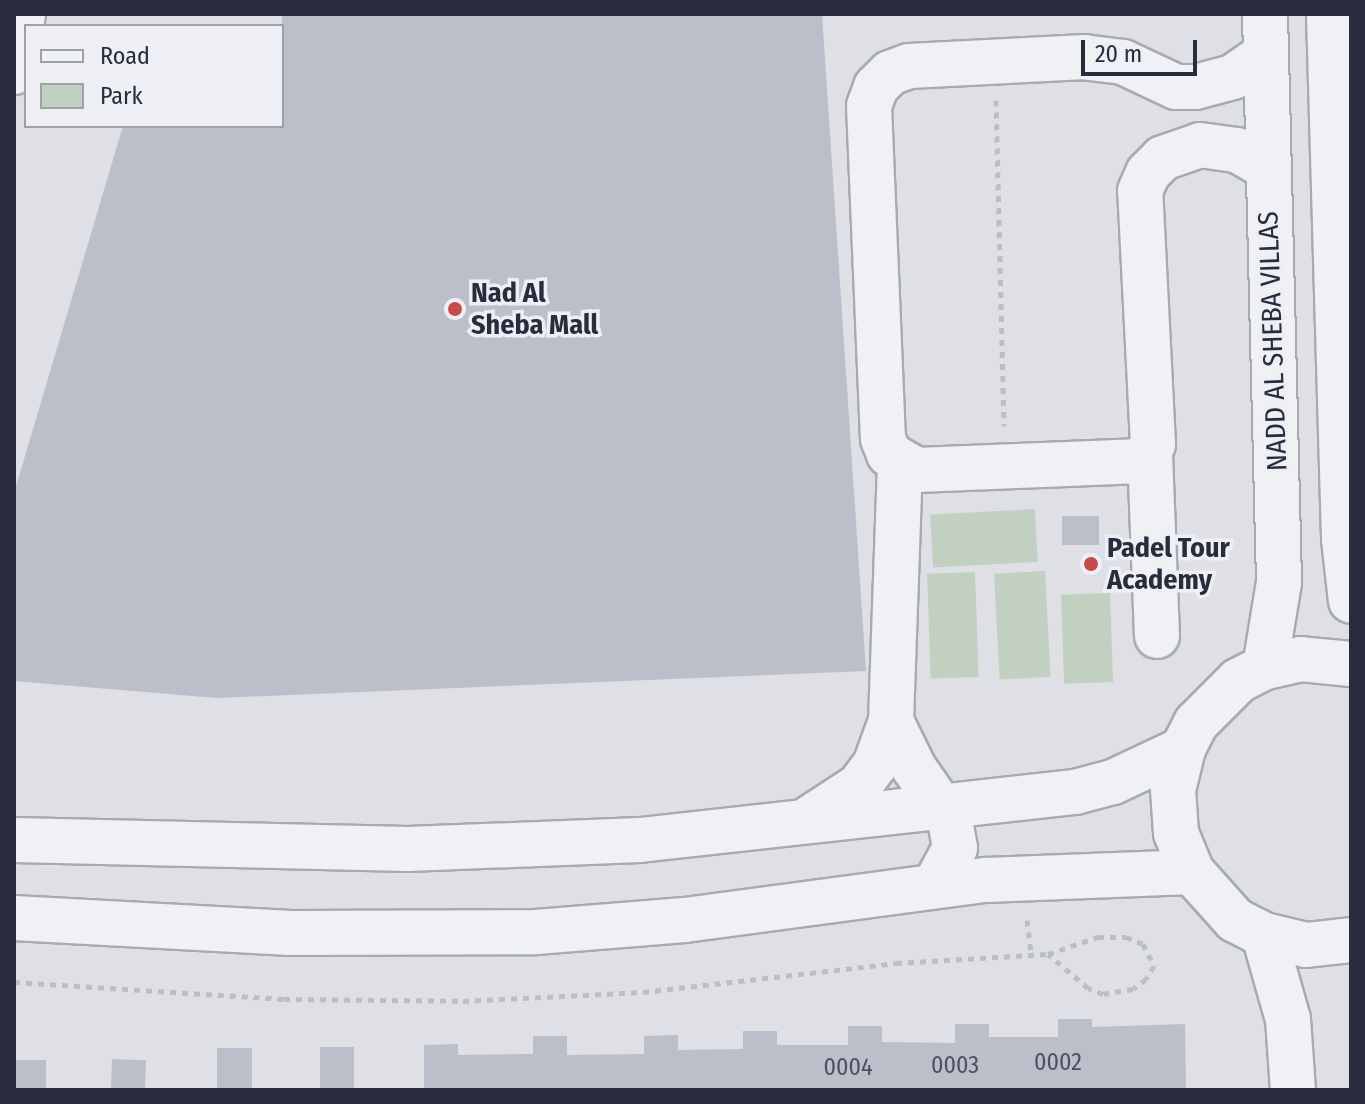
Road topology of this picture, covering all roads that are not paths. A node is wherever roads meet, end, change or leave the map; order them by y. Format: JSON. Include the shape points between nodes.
{"nodes":[{"id":1,"x":23,"y":14,"type":"edge"},
{"id":2,"x":1329,"y":14,"type":"edge"},
{"id":3,"x":1265,"y":34,"type":"edge"},
{"id":4,"x":14,"y":72,"type":"edge"},
{"id":5,"x":1341,"y":76,"type":"edge"},
{"id":6,"x":1267,"y":167,"type":"junction"},
{"id":7,"x":1345,"y":339,"type":"edge"},
{"id":8,"x":1150,"y":454,"type":"junction"},
{"id":9,"x":900,"y":465,"type":"junction"},
{"id":10,"x":1346,"y":480,"type":"edge"},
{"id":11,"x":1351,"y":601,"type":"edge"},
{"id":12,"x":1157,"y":636,"type":"dead end"},
{"id":13,"x":1351,"y":664,"type":"edge"},
{"id":14,"x":1265,"y":667,"type":"junction"},
{"id":15,"x":891,"y":721,"type":"junction"},
{"id":16,"x":1183,"y":749,"type":"junction"},
{"id":17,"x":945,"y":807,"type":"junction"},
{"id":18,"x":793,"y":824,"type":"junction"},
{"id":19,"x":14,"y":829,"type":"edge"},
{"id":20,"x":14,"y":840,"type":"edge"},
{"id":21,"x":88,"y":843,"type":"junction"},
{"id":22,"x":1192,"y":872,"type":"junction"},
{"id":23,"x":956,"y":883,"type":"junction"},
{"id":24,"x":14,"y":918,"type":"edge"},
{"id":25,"x":1264,"y":935,"type":"junction"},
{"id":26,"x":1351,"y":940,"type":"edge"},
{"id":27,"x":1293,"y":1090,"type":"edge"}],
"edges":[{"from":1,"to":4,"type":"street"},
{"from":2,"to":5,"type":"street"},
{"from":3,"to":6,"type":"street","name":"NADD AL SHEBA VILLAS"},
{"from":3,"to":9,"type":"street","via":[[1233,77],[1176,87],[1105,58],[909,66],[890,73],[876,87],[869,106],[883,439]]},
{"from":5,"to":7,"type":"street"},
{"from":6,"to":8,"type":"street","via":[[1237,150],[1200,145],[1163,158],[1140,191]]},
{"from":6,"to":14,"type":"street","name":"NADD AL SHEBA VILLAS","via":[[1279,582]]},
{"from":7,"to":10,"type":"street"},
{"from":8,"to":9,"type":"street","via":[[1132,463],[917,470]]},
{"from":8,"to":12,"type":"street"},
{"from":9,"to":15,"type":"street"},
{"from":10,"to":11,"type":"street"},
{"from":13,"to":14,"type":"street","via":[[1301,659]]},
{"from":14,"to":16,"type":"street","via":[[1215,700]]},
{"from":15,"to":17,"type":"street","via":[[914,768]]},
{"from":15,"to":18,"type":"street","via":[[875,765],[859,786],[818,816]]},
{"from":16,"to":17,"type":"street","via":[[1113,782],[1075,792]]},
{"from":16,"to":22,"type":"street","via":[[1173,790],[1176,833]]},
{"from":17,"to":18,"type":"street"},
{"from":17,"to":23,"type":"street","via":[[955,848],[945,875]]},
{"from":18,"to":21,"type":"street","via":[[525,848]]},
{"from":19,"to":21,"type":"street"},
{"from":20,"to":21,"type":"street"},
{"from":22,"to":23,"type":"street"},
{"from":22,"to":25,"type":"street","via":[[1235,920]]},
{"from":23,"to":24,"type":"street","via":[[685,920],[457,935],[291,933]]},
{"from":25,"to":26,"type":"street","via":[[1306,945]]},
{"from":25,"to":27,"type":"street","via":[[1288,1019]]}]}
